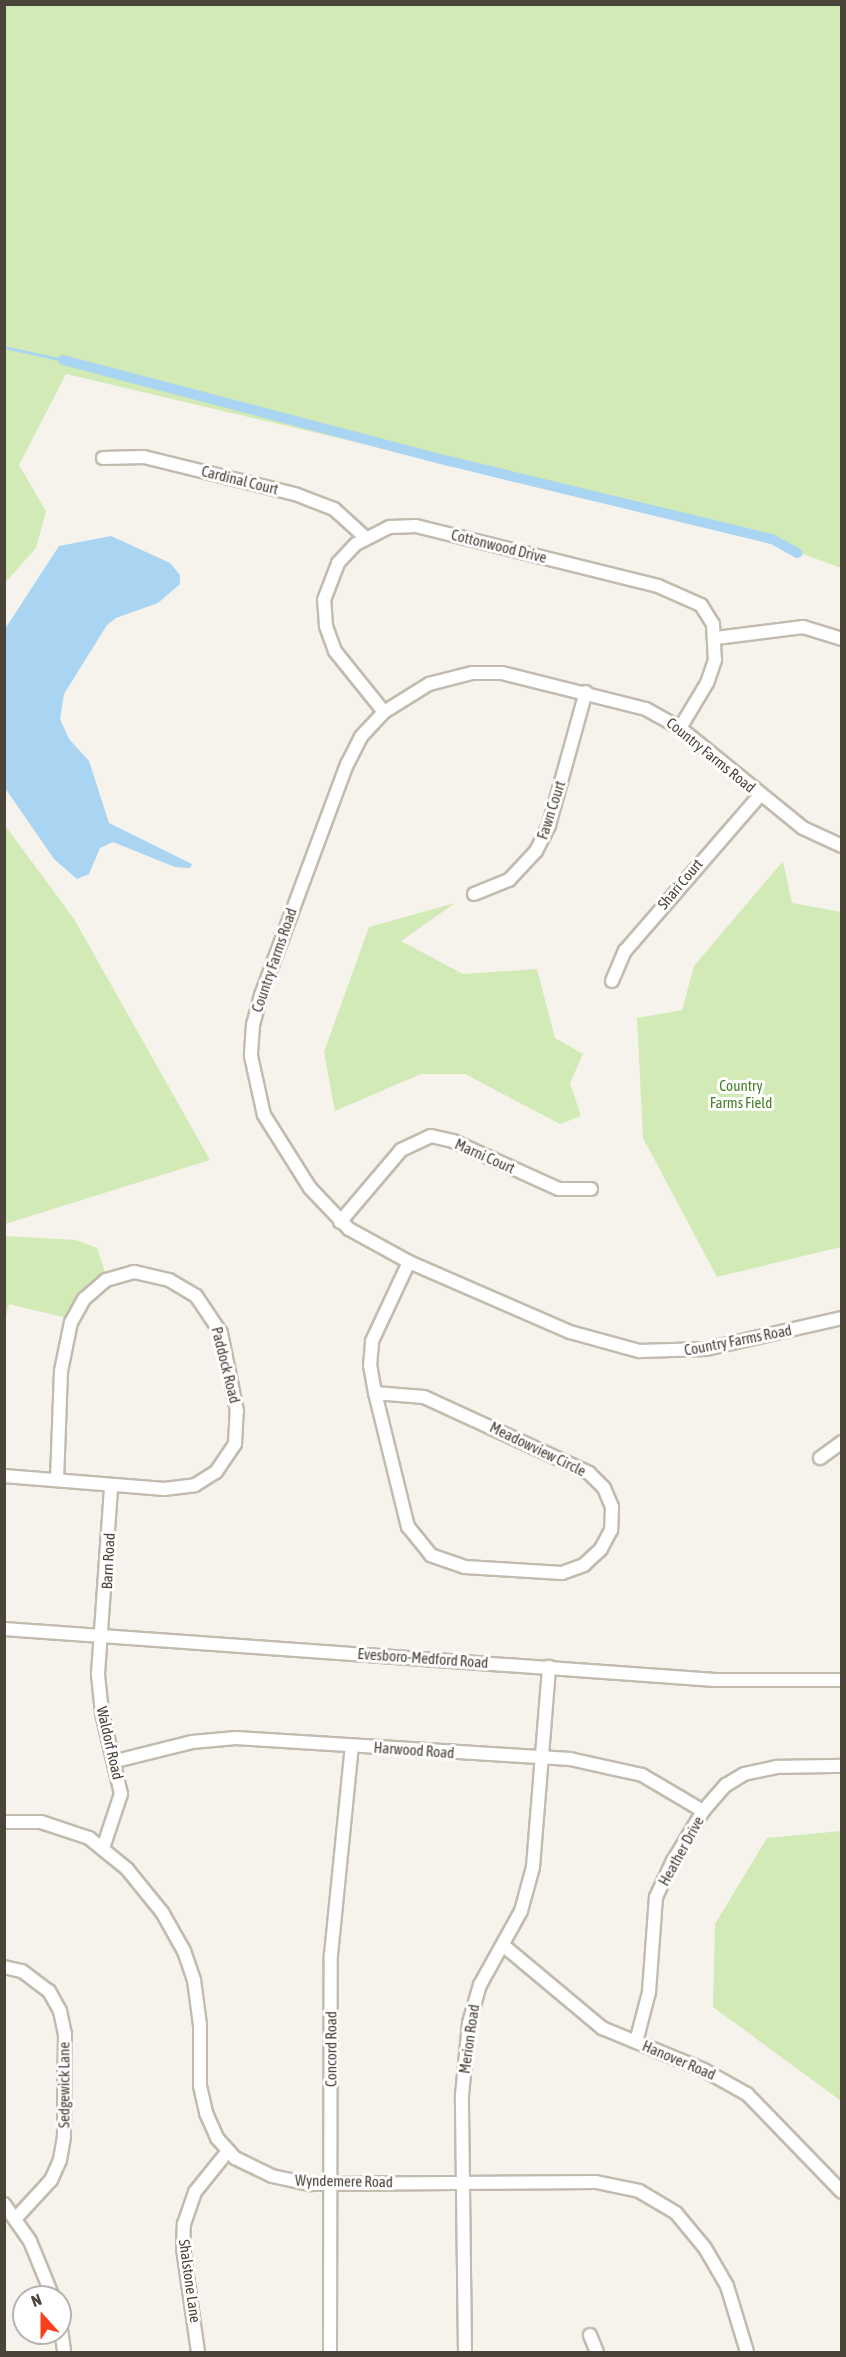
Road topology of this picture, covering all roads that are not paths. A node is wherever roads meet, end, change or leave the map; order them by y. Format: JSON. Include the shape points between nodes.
{"nodes":[{"id":1,"x":103,"y":458,"type":"dead end"},
{"id":2,"x":366,"y":538,"type":"junction"},
{"id":3,"x":716,"y":638,"type":"junction"},
{"id":4,"x":842,"y":639,"type":"edge"},
{"id":5,"x":585,"y":692,"type":"junction"},
{"id":6,"x":384,"y":712,"type":"junction"},
{"id":7,"x":680,"y":728,"type":"junction"},
{"id":8,"x":760,"y":795,"type":"junction"},
{"id":9,"x":842,"y":846,"type":"edge"},
{"id":10,"x":474,"y":894,"type":"dead end"},
{"id":11,"x":612,"y":981,"type":"dead end"},
{"id":12,"x":591,"y":1189,"type":"dead end"},
{"id":13,"x":340,"y":1222,"type":"junction"},
{"id":14,"x":409,"y":1262,"type":"junction"},
{"id":15,"x":842,"y":1318,"type":"edge"},
{"id":16,"x":375,"y":1393,"type":"junction"},
{"id":17,"x":842,"y":1442,"type":"edge"},
{"id":18,"x":820,"y":1458,"type":"dead end"},
{"id":19,"x":4,"y":1476,"type":"edge"},
{"id":20,"x":57,"y":1478,"type":"junction"},
{"id":21,"x":111,"y":1487,"type":"junction"},
{"id":22,"x":4,"y":1629,"type":"edge"},
{"id":23,"x":101,"y":1635,"type":"junction"},
{"id":24,"x":549,"y":1667,"type":"junction"},
{"id":25,"x":842,"y":1680,"type":"edge"},
{"id":26,"x":352,"y":1746,"type":"junction"},
{"id":27,"x":542,"y":1759,"type":"junction"},
{"id":28,"x":116,"y":1761,"type":"junction"},
{"id":29,"x":842,"y":1766,"type":"edge"},
{"id":30,"x":703,"y":1811,"type":"junction"},
{"id":31,"x":4,"y":1822,"type":"edge"},
{"id":32,"x":103,"y":1848,"type":"junction"},
{"id":33,"x":504,"y":1946,"type":"junction"},
{"id":34,"x":4,"y":1967,"type":"edge"},
{"id":35,"x":636,"y":2042,"type":"junction"},
{"id":36,"x":228,"y":2151,"type":"junction"},
{"id":37,"x":331,"y":2184,"type":"junction"},
{"id":38,"x":464,"y":2184,"type":"junction"},
{"id":39,"x":842,"y":2192,"type":"edge"},
{"id":40,"x":4,"y":2204,"type":"edge"},
{"id":41,"x":16,"y":2218,"type":"junction"},
{"id":42,"x":48,"y":2285,"type":"edge"},
{"id":43,"x":590,"y":2335,"type":"dead end"},
{"id":44,"x":198,"y":2352,"type":"edge"},
{"id":45,"x":330,"y":2352,"type":"edge"},
{"id":46,"x":465,"y":2352,"type":"edge"},
{"id":47,"x":597,"y":2352,"type":"edge"},
{"id":48,"x":747,"y":2352,"type":"edge"}],
"edges":[{"from":1,"to":2,"type":"street","name":"Cardinal Court","via":[[144,457],[295,494],[334,509]]},
{"from":2,"to":3,"type":"street","name":"Cottonwood Drive","via":[[390,527],[416,526],[664,588],[700,605]]},
{"from":2,"to":6,"type":"street","name":"Cottonwood Drive","via":[[338,563],[327,586],[324,613],[339,656]]},
{"from":3,"to":4,"type":"street","via":[[803,627]]},
{"from":3,"to":7,"type":"street","via":[[715,660],[707,683]]},
{"from":5,"to":6,"type":"street","name":"Country Farms Road","via":[[516,675],[472,673],[429,684]]},
{"from":5,"to":7,"type":"street","name":"Country Farms Road","via":[[646,709]]},
{"from":5,"to":10,"type":"street","name":"Fawn Court","via":[[551,818],[536,851],[509,880]]},
{"from":6,"to":13,"type":"street","name":"Country Farms Road","via":[[361,737],[334,792],[261,995],[251,1041],[256,1087],[270,1128],[310,1188]]},
{"from":7,"to":8,"type":"street","name":"Country Farms Road"},
{"from":8,"to":9,"type":"street","name":"Country Farms Road","via":[[803,828]]},
{"from":8,"to":11,"type":"street","name":"Shari Court","via":[[625,951]]},
{"from":12,"to":13,"type":"street","name":"Marni Court","via":[[559,1189],[453,1140],[431,1136],[410,1143],[393,1158]]},
{"from":13,"to":14,"type":"street","name":"Country Farms Road"},
{"from":14,"to":15,"type":"street","name":"Country Farms Road","via":[[570,1332],[639,1351],[706,1349]]},
{"from":14,"to":16,"type":"street","name":"Meadowview Circle","via":[[372,1341],[370,1366]]},
{"from":16,"to":16,"type":"street","name":"Meadowview Circle","via":[[424,1397],[589,1473],[604,1488],[612,1507],[611,1530],[602,1550],[584,1564],[562,1573],[465,1566],[431,1555],[408,1527]]},
{"from":17,"to":18,"type":"street"},
{"from":19,"to":20,"type":"street","name":"Paddock Road"},
{"from":20,"to":21,"type":"street","name":"Paddock Road"},
{"from":20,"to":21,"type":"street","name":"Paddock Road","via":[[61,1371],[73,1315],[88,1293],[106,1280],[128,1273],[148,1273],[192,1293],[214,1320],[234,1389],[237,1437],[225,1462],[195,1485],[164,1489]]},
{"from":21,"to":23,"type":"street","name":"Barn Road"},
{"from":22,"to":23,"type":"street","name":"Evesboro-Medford Road"},
{"from":23,"to":24,"type":"street","name":"Evesboro-Medford Road"},
{"from":23,"to":28,"type":"street","name":"Waldorf Road","via":[[99,1699]]},
{"from":24,"to":25,"type":"street","name":"Evesboro-Medford Road","via":[[768,1682]]},
{"from":24,"to":27,"type":"street","name":"Merion Road"},
{"from":26,"to":27,"type":"street","name":"Harwood Road"},
{"from":26,"to":28,"type":"street","name":"Harwood Road","via":[[214,1739]]},
{"from":26,"to":37,"type":"street","name":"Concord Road","via":[[331,1955]]},
{"from":27,"to":30,"type":"street","name":"Harwood Road","via":[[592,1762],[630,1771],[664,1786]]},
{"from":27,"to":33,"type":"street","name":"Merion Road","via":[[533,1867],[521,1911]]},
{"from":28,"to":32,"type":"street","name":"Waldorf Road","via":[[119,1805]]},
{"from":29,"to":30,"type":"street","name":"Heather Drive","via":[[776,1767],[744,1774],[726,1785]]},
{"from":30,"to":35,"type":"street","name":"Heather Drive","via":[[672,1861],[656,1897],[650,1986]]},
{"from":31,"to":32,"type":"street","name":"Wyndemere Road","via":[[54,1825]]},
{"from":32,"to":36,"type":"street","name":"Wyndemere Road","via":[[149,1895],[184,1951],[200,2010],[202,2100],[211,2126]]},
{"from":33,"to":35,"type":"street","name":"Hanover Road","via":[[590,2020]]},
{"from":33,"to":38,"type":"street","name":"Merion Road","via":[[480,1985],[469,2023],[462,2095]]},
{"from":34,"to":41,"type":"street","name":"Sedgewick Lane","via":[[22,1971],[49,1991],[60,2011],[64,2034],[64,2137],[60,2160],[51,2180]]},
{"from":35,"to":39,"type":"street","name":"Hanover Road","via":[[712,2073],[747,2094]]},
{"from":36,"to":37,"type":"street","name":"Wyndemere Road","via":[[272,2176]]},
{"from":36,"to":44,"type":"street","name":"Shalstone Lane","via":[[195,2192],[184,2224],[183,2248]]},
{"from":37,"to":38,"type":"street","name":"Wyndemere Road"},
{"from":37,"to":45,"type":"street","name":"Concord Road"},
{"from":38,"to":46,"type":"street","name":"Merion Road"},
{"from":38,"to":48,"type":"street","name":"Wyndemere Road","via":[[611,2182],[652,2196],[687,2225],[713,2260],[733,2300]]},
{"from":40,"to":41,"type":"street"},
{"from":41,"to":42,"type":"street","via":[[36,2252]]},
{"from":43,"to":47,"type":"street"}]}
